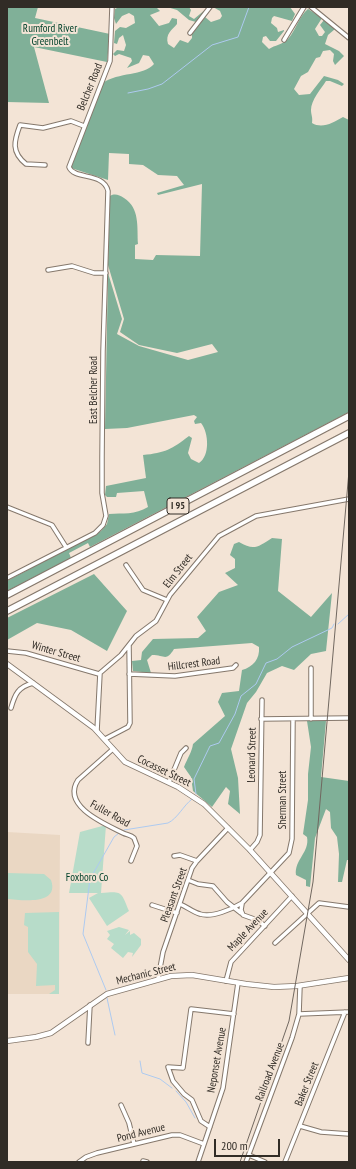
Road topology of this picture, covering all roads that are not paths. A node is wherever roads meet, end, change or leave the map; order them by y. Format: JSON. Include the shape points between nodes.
{"nodes":[{"id":1,"x":112,"y":7,"type":"edge"},
{"id":2,"x":210,"y":7,"type":"edge"},
{"id":3,"x":304,"y":7,"type":"edge"},
{"id":4,"x":311,"y":7,"type":"edge"},
{"id":5,"x":190,"y":33,"type":"dead end"},
{"id":6,"x":349,"y":38,"type":"edge"},
{"id":7,"x":284,"y":40,"type":"dead end"},
{"id":8,"x":84,"y":126,"type":"junction"},
{"id":9,"x":44,"y":165,"type":"dead end"},
{"id":10,"x":70,"y":170,"type":"joint"},
{"id":11,"x":48,"y":270,"type":"dead end"},
{"id":12,"x":106,"y":273,"type":"junction"},
{"id":13,"x":349,"y":416,"type":"edge"},
{"id":14,"x":348,"y":433,"type":"edge"},
{"id":15,"x":349,"y":499,"type":"edge"},
{"id":16,"x":7,"y":507,"type":"edge"},
{"id":17,"x":66,"y":547,"type":"junction"},
{"id":18,"x":126,"y":565,"type":"dead end"},
{"id":19,"x":7,"y":578,"type":"edge"},
{"id":20,"x":7,"y":595,"type":"edge"},
{"id":21,"x":167,"y":600,"type":"junction"},
{"id":22,"x":7,"y":611,"type":"edge"},
{"id":23,"x":129,"y":646,"type":"junction"},
{"id":24,"x":7,"y":651,"type":"edge"},
{"id":25,"x":7,"y":664,"type":"edge"},
{"id":26,"x":236,"y":665,"type":"dead end"},
{"id":27,"x":311,"y":668,"type":"dead end"},
{"id":28,"x":99,"y":674,"type":"junction"},
{"id":29,"x":129,"y":674,"type":"junction"},
{"id":30,"x":33,"y":683,"type":"junction"},
{"id":31,"x":262,"y":700,"type":"dead end"},
{"id":32,"x":11,"y":708,"type":"dead end"},
{"id":33,"x":349,"y":718,"type":"edge"},
{"id":34,"x":293,"y":719,"type":"junction"},
{"id":35,"x":311,"y":719,"type":"junction"},
{"id":36,"x":261,"y":720,"type":"junction"},
{"id":37,"x":97,"y":731,"type":"junction"},
{"id":38,"x":105,"y":739,"type":"junction"},
{"id":39,"x":186,"y":748,"type":"dead end"},
{"id":40,"x":113,"y":749,"type":"junction"},
{"id":41,"x":169,"y":782,"type":"junction"},
{"id":42,"x":228,"y":828,"type":"junction"},
{"id":43,"x":250,"y":850,"type":"junction"},
{"id":44,"x":174,"y":856,"type":"dead end"},
{"id":45,"x":130,"y":861,"type":"dead end"},
{"id":46,"x":197,"y":861,"type":"junction"},
{"id":47,"x":271,"y":873,"type":"junction"},
{"id":48,"x":188,"y":880,"type":"junction"},
{"id":49,"x":292,"y":896,"type":"junction"},
{"id":50,"x":242,"y":903,"type":"junction"},
{"id":51,"x":180,"y":904,"type":"junction"},
{"id":52,"x":152,"y":905,"type":"dead end"},
{"id":53,"x":234,"y":907,"type":"junction"},
{"id":54,"x":349,"y":907,"type":"edge"},
{"id":55,"x":226,"y":910,"type":"junction"},
{"id":56,"x":242,"y":913,"type":"junction"},
{"id":57,"x":307,"y":913,"type":"junction"},
{"id":58,"x":177,"y":914,"type":"junction"},
{"id":59,"x":265,"y":926,"type":"junction"},
{"id":60,"x":275,"y":943,"type":"dead end"},
{"id":61,"x":349,"y":960,"type":"edge"},
{"id":62,"x":349,"y":978,"type":"edge"},
{"id":63,"x":158,"y":979,"type":"junction"},
{"id":64,"x":226,"y":981,"type":"junction"},
{"id":65,"x":238,"y":983,"type":"junction"},
{"id":66,"x":300,"y":986,"type":"junction"},
{"id":67,"x":90,"y":1005,"type":"junction"},
{"id":68,"x":347,"y":1012,"type":"edge"},
{"id":69,"x":234,"y":1014,"type":"junction"},
{"id":70,"x":299,"y":1014,"type":"junction"},
{"id":71,"x":7,"y":1041,"type":"edge"},
{"id":72,"x":88,"y":1042,"type":"dead end"},
{"id":73,"x":121,"y":1105,"type":"dead end"},
{"id":74,"x":300,"y":1126,"type":"junction"},
{"id":75,"x":210,"y":1127,"type":"junction"},
{"id":76,"x":349,"y":1134,"type":"edge"},
{"id":77,"x":134,"y":1144,"type":"junction"},
{"id":78,"x":204,"y":1144,"type":"junction"},
{"id":79,"x":249,"y":1155,"type":"junction"},
{"id":80,"x":81,"y":1161,"type":"edge"},
{"id":81,"x":198,"y":1162,"type":"edge"},
{"id":82,"x":246,"y":1162,"type":"edge"},
{"id":83,"x":265,"y":1162,"type":"edge"},
{"id":84,"x":285,"y":1162,"type":"edge"}],
"edges":[{"from":1,"to":8,"type":"street","name":"Belcher Road","via":[[110,61]]},
{"from":2,"to":5,"type":"street"},
{"from":3,"to":7,"type":"street"},
{"from":4,"to":6,"type":"street"},
{"from":8,"to":9,"type":"street","via":[[71,121],[43,128],[20,124],[14,147],[16,154],[26,164]]},
{"from":8,"to":10,"type":"street","name":"Belcher Road","via":[[69,165]]},
{"from":10,"to":12,"type":"street","name":"East Belcher Road","via":[[101,181],[107,188]]},
{"from":11,"to":12,"type":"street","via":[[72,266],[94,273]]},
{"from":12,"to":17,"type":"street","name":"East Belcher Road","via":[[102,458],[102,495],[106,517],[98,531]]},
{"from":13,"to":20,"type":"highway","number":"I 95"},
{"from":14,"to":22,"type":"highway","number":"I 95"},
{"from":15,"to":21,"type":"street","name":"Elm Street","via":[[271,512],[234,527],[209,546]]},
{"from":16,"to":17,"type":"street","via":[[52,525]]},
{"from":17,"to":19,"type":"street","name":"East Belcher Road"},
{"from":18,"to":21,"type":"street","via":[[143,590]]},
{"from":21,"to":23,"type":"street","name":"Elm Street","via":[[156,621],[136,636]]},
{"from":23,"to":28,"type":"street","name":"Elm Street"},
{"from":23,"to":29,"type":"street"},
{"from":24,"to":28,"type":"street","name":"Winter Street","via":[[26,653]]},
{"from":25,"to":30,"type":"main road","name":"Cocasset Street"},
{"from":26,"to":29,"type":"street","name":"Hillcrest Road","via":[[234,668],[175,676]]},
{"from":27,"to":35,"type":"street"},
{"from":28,"to":37,"type":"street"},
{"from":29,"to":38,"type":"street","via":[[130,723],[128,727]]},
{"from":30,"to":32,"type":"street","via":[[17,691]]},
{"from":30,"to":37,"type":"main road","name":"Cocasset Street"},
{"from":31,"to":36,"type":"street"},
{"from":33,"to":35,"type":"street","name":"Leonard Street"},
{"from":34,"to":35,"type":"street","name":"Leonard Street"},
{"from":34,"to":36,"type":"street","name":"Leonard Street"},
{"from":34,"to":47,"type":"street","name":"Sherman Street","via":[[291,848]]},
{"from":36,"to":43,"type":"street","name":"Leonard Street","via":[[260,838]]},
{"from":37,"to":38,"type":"main road","name":"Cocasset Street"},
{"from":38,"to":40,"type":"main road","name":"Cocasset Street"},
{"from":39,"to":41,"type":"street","via":[[181,753]]},
{"from":40,"to":41,"type":"main road","name":"Cocasset Street","via":[[129,764]]},
{"from":40,"to":45,"type":"street","name":"Fuller Road","via":[[78,780],[74,786],[74,797],[84,810],[134,838],[137,846]]},
{"from":41,"to":42,"type":"main road","name":"Cocasset Street","via":[[196,797]]},
{"from":42,"to":43,"type":"main road","name":"Cocasset Street"},
{"from":42,"to":46,"type":"street","name":"Pleasant Street"},
{"from":43,"to":47,"type":"main road","name":"Cocasset Street"},
{"from":44,"to":46,"type":"street","via":[[180,855]]},
{"from":46,"to":48,"type":"street","name":"Pleasant Street"},
{"from":47,"to":49,"type":"main road","name":"Cocasset Street"},
{"from":47,"to":50,"type":"street","name":"Sherman Street"},
{"from":48,"to":51,"type":"street","name":"Pleasant Street"},
{"from":48,"to":53,"type":"street","via":[[214,886]]},
{"from":49,"to":57,"type":"main road","name":"Cocasset Street"},
{"from":49,"to":59,"type":"street","name":"Maple Avenue"},
{"from":50,"to":53,"type":"street","name":"Sherman Street"},
{"from":50,"to":56,"type":"street"},
{"from":51,"to":55,"type":"street","name":"Sherman Street","via":[[202,915]]},
{"from":51,"to":58,"type":"street","name":"Pleasant Street"},
{"from":52,"to":58,"type":"street"},
{"from":53,"to":55,"type":"street","name":"Sherman Street"},
{"from":53,"to":56,"type":"street"},
{"from":54,"to":57,"type":"street","via":[[319,903]]},
{"from":55,"to":56,"type":"street"},
{"from":56,"to":59,"type":"street"},
{"from":57,"to":60,"type":"street"},
{"from":57,"to":61,"type":"main road","name":"Cocasset Street"},
{"from":58,"to":63,"type":"street","name":"Pleasant Street","via":[[161,957]]},
{"from":59,"to":64,"type":"street","name":"Maple Avenue","via":[[231,962]]},
{"from":62,"to":66,"type":"main road","name":"Mechanic Street"},
{"from":63,"to":64,"type":"main road","name":"Mechanic Street","via":[[188,974]]},
{"from":63,"to":67,"type":"main road","name":"Mechanic Street","via":[[111,992]]},
{"from":64,"to":65,"type":"main road","name":"Mechanic Street"},
{"from":65,"to":66,"type":"main road","name":"Mechanic Street","via":[[274,987]]},
{"from":65,"to":69,"type":"street","name":"Neponset Avenue"},
{"from":66,"to":70,"type":"street","name":"Railroad Avenue"},
{"from":67,"to":71,"type":"main road","name":"Mechanic Street","via":[[51,1033]]},
{"from":67,"to":72,"type":"street"},
{"from":68,"to":70,"type":"street"},
{"from":68,"to":74,"type":"street","name":"Baker Street"},
{"from":69,"to":75,"type":"street","name":"Neponset Avenue","via":[[224,1087]]},
{"from":69,"to":75,"type":"street","via":[[191,1009],[183,1068],[168,1067],[173,1081],[191,1099],[201,1121]]},
{"from":70,"to":79,"type":"street","name":"Railroad Avenue","via":[[287,1056]]},
{"from":73,"to":77,"type":"street"},
{"from":74,"to":76,"type":"street","via":[[321,1132]]},
{"from":74,"to":84,"type":"street","name":"Baker Street"},
{"from":75,"to":78,"type":"street","name":"Neponset Avenue"},
{"from":77,"to":78,"type":"street","name":"Pond Avenue","via":[[180,1135]]},
{"from":77,"to":80,"type":"street","name":"Pond Avenue","via":[[97,1153]]},
{"from":78,"to":81,"type":"street","name":"Neponset Avenue"},
{"from":79,"to":82,"type":"street","name":"Railroad Avenue"},
{"from":79,"to":83,"type":"street"}]}
